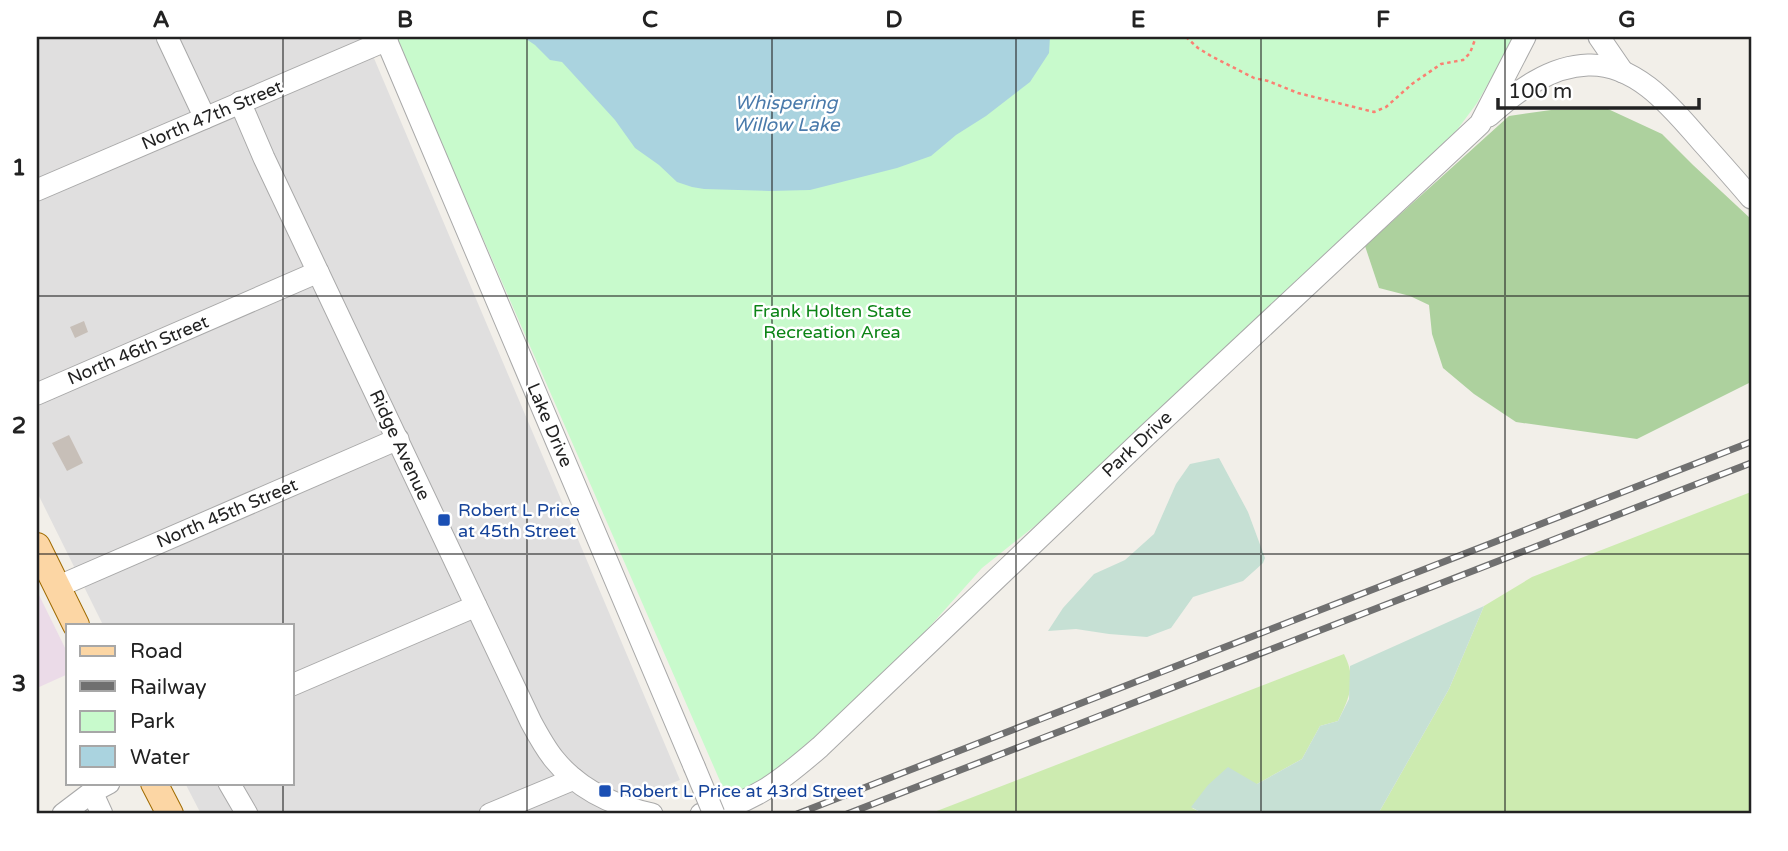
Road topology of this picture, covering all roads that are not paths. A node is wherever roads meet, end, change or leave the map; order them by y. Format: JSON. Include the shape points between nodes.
{"nodes":[{"id":1,"x":167,"y":37,"type":"edge"},
{"id":2,"x":1525,"y":37,"type":"edge"},
{"id":3,"x":1599,"y":37,"type":"edge"},
{"id":4,"x":386,"y":38,"type":"edge"},
{"id":5,"x":1623,"y":72,"type":"junction"},
{"id":6,"x":240,"y":102,"type":"junction"},
{"id":7,"x":205,"y":118,"type":"junction"},
{"id":8,"x":1480,"y":124,"type":"junction"},
{"id":9,"x":37,"y":190,"type":"edge"},
{"id":10,"x":1751,"y":198,"type":"edge"},
{"id":11,"x":318,"y":272,"type":"junction"},
{"id":12,"x":37,"y":394,"type":"edge"},
{"id":13,"x":398,"y":439,"type":"junction"},
{"id":14,"x":37,"y":545,"type":"edge"},
{"id":15,"x":57,"y":587,"type":"junction"},
{"id":16,"x":476,"y":606,"type":"junction"},
{"id":17,"x":76,"y":624,"type":"edge"},
{"id":18,"x":294,"y":684,"type":"edge"},
{"id":19,"x":574,"y":779,"type":"junction"},
{"id":20,"x":155,"y":784,"type":"edge"},
{"id":21,"x":230,"y":784,"type":"edge"},
{"id":22,"x":100,"y":788,"type":"edge"},
{"id":23,"x":63,"y":814,"type":"edge"},
{"id":24,"x":102,"y":814,"type":"edge"},
{"id":25,"x":170,"y":814,"type":"edge"},
{"id":26,"x":247,"y":814,"type":"edge"},
{"id":27,"x":490,"y":814,"type":"edge"},
{"id":28,"x":652,"y":814,"type":"edge"},
{"id":29,"x":709,"y":814,"type":"edge"}],
"edges":[{"from":1,"to":7,"type":"street"},
{"from":2,"to":8,"type":"street","name":"Park Drive"},
{"from":3,"to":5,"type":"street"},
{"from":4,"to":6,"type":"street","name":"North 47th Street"},
{"from":4,"to":29,"type":"street","name":"Lake Drive","bridge":true,"via":[[694,766]]},
{"from":5,"to":8,"type":"street","via":[[1589,65],[1544,76]]},
{"from":5,"to":10,"type":"street","via":[[1675,111]]},
{"from":6,"to":7,"type":"street","name":"North 47th Street"},
{"from":6,"to":11,"type":"street","name":"Ridge Avenue"},
{"from":7,"to":9,"type":"street","name":"North 47th Street"},
{"from":8,"to":29,"type":"street","name":"Park Drive","via":[[797,768],[766,790]]},
{"from":11,"to":12,"type":"street","name":"North 46th Street"},
{"from":11,"to":13,"type":"street","name":"Ridge Avenue"},
{"from":13,"to":15,"type":"street","name":"North 45th Street"},
{"from":13,"to":16,"type":"street","name":"Ridge Avenue"},
{"from":14,"to":15,"type":"main road"},
{"from":15,"to":17,"type":"main road"},
{"from":16,"to":18,"type":"street"},
{"from":16,"to":19,"type":"street","name":"Ridge Avenue","via":[[531,722],[554,759]]},
{"from":19,"to":27,"type":"street"},
{"from":19,"to":28,"type":"street","name":"Ridge Avenue","via":[[605,799]]},
{"from":20,"to":25,"type":"main road"},
{"from":21,"to":26,"type":"street"},
{"from":22,"to":23,"type":"street"},
{"from":22,"to":24,"type":"street"}]}
